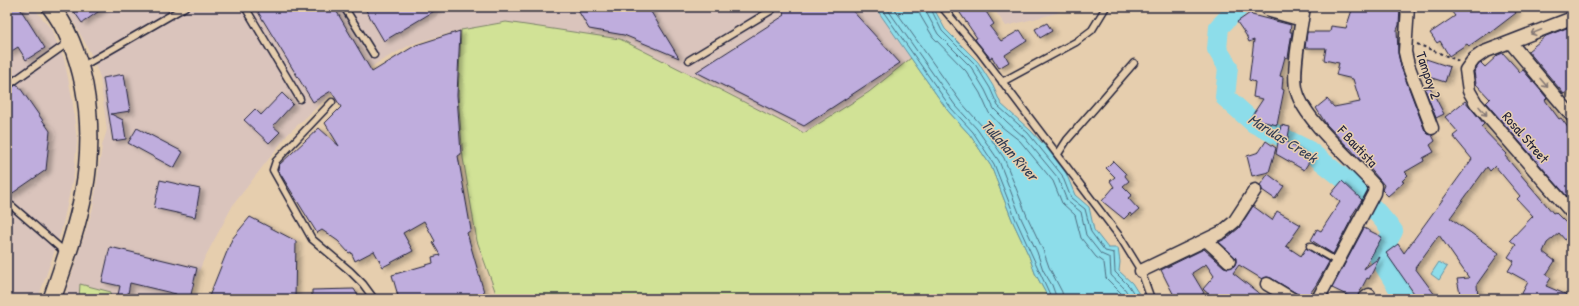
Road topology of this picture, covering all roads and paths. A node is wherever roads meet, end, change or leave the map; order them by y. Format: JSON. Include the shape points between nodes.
{"nodes":[{"id":1,"x":51,"y":7,"type":"edge"},
{"id":2,"x":185,"y":7,"type":"edge"},
{"id":3,"x":245,"y":7,"type":"edge"},
{"id":4,"x":344,"y":7,"type":"edge"},
{"id":5,"x":770,"y":7,"type":"edge"},
{"id":6,"x":942,"y":7,"type":"edge"},
{"id":7,"x":1106,"y":7,"type":"edge"},
{"id":8,"x":1266,"y":7,"type":"edge"},
{"id":9,"x":1304,"y":7,"type":"edge"},
{"id":10,"x":1408,"y":7,"type":"edge"},
{"id":11,"x":1572,"y":18,"type":"edge"},
{"id":12,"x":1302,"y":20,"type":"junction"},
{"id":13,"x":1405,"y":39,"type":"junction"},
{"id":14,"x":71,"y":40,"type":"junction"},
{"id":15,"x":1510,"y":42,"type":"junction"},
{"id":16,"x":374,"y":55,"type":"dead end"},
{"id":17,"x":689,"y":60,"type":"dead end"},
{"id":18,"x":1134,"y":63,"type":"dead end"},
{"id":19,"x":80,"y":68,"type":"junction"},
{"id":20,"x":1468,"y":71,"type":"junction"},
{"id":21,"x":1002,"y":82,"type":"junction"},
{"id":22,"x":7,"y":86,"type":"edge"},
{"id":23,"x":300,"y":99,"type":"dead end"},
{"id":24,"x":332,"y":102,"type":"dead end"},
{"id":25,"x":1572,"y":116,"type":"edge"},
{"id":26,"x":1432,"y":128,"type":"dead end"},
{"id":27,"x":1058,"y":154,"type":"junction"},
{"id":28,"x":1255,"y":190,"type":"dead end"},
{"id":29,"x":7,"y":208,"type":"edge"},
{"id":30,"x":1572,"y":213,"type":"edge"},
{"id":31,"x":1206,"y":240,"type":"junction"},
{"id":32,"x":1310,"y":246,"type":"dead end"},
{"id":33,"x":67,"y":255,"type":"junction"},
{"id":34,"x":1229,"y":261,"type":"dead end"},
{"id":35,"x":1338,"y":262,"type":"junction"},
{"id":36,"x":1141,"y":271,"type":"junction"},
{"id":37,"x":1267,"y":284,"type":"dead end"},
{"id":38,"x":52,"y":299,"type":"edge"},
{"id":39,"x":374,"y":299,"type":"edge"},
{"id":40,"x":1151,"y":299,"type":"edge"},
{"id":41,"x":1292,"y":299,"type":"edge"},
{"id":42,"x":1318,"y":299,"type":"edge"}],
"edges":[{"from":1,"to":14,"type":"main road"},
{"from":2,"to":19,"type":"lane"},
{"from":3,"to":23,"type":"lane"},
{"from":4,"to":16,"type":"lane"},
{"from":5,"to":17,"type":"lane","via":[[772,10]]},
{"from":6,"to":21,"type":"lane"},
{"from":7,"to":21,"type":"lane","via":[[1092,30],[1076,42]]},
{"from":8,"to":12,"type":"street","via":[[1270,11]]},
{"from":9,"to":12,"type":"street","name":"F Bautista"},
{"from":10,"to":13,"type":"street","name":"Tampoy 2"},
{"from":11,"to":15,"type":"street","one_way":true},
{"from":12,"to":35,"type":"street","name":"F Bautista","via":[[1295,75],[1297,92],[1310,116],[1375,186],[1374,193]]},
{"from":13,"to":20,"type":"path"},
{"from":13,"to":26,"type":"street","name":"Tampoy 2","via":[[1408,66]]},
{"from":14,"to":19,"type":"main road"},
{"from":14,"to":22,"type":"lane"},
{"from":15,"to":20,"type":"street","via":[[1484,52],[1474,59]]},
{"from":15,"to":25,"type":"street","one_way":true},
{"from":18,"to":27,"type":"lane","via":[[1067,140]]},
{"from":19,"to":33,"type":"main road","via":[[89,124],[89,157],[83,200]]},
{"from":20,"to":30,"type":"street","name":"Rosal Street","one_way":true,"via":[[1469,91],[1476,103]]},
{"from":21,"to":27,"type":"lane"},
{"from":24,"to":39,"type":"lane","via":[[276,161],[273,170],[312,239],[363,284]]},
{"from":27,"to":36,"type":"lane","via":[[1120,237]]},
{"from":28,"to":31,"type":"street","via":[[1234,222]]},
{"from":29,"to":33,"type":"lane","via":[[12,206]]},
{"from":31,"to":34,"type":"street"},
{"from":31,"to":36,"type":"street"},
{"from":32,"to":35,"type":"lane"},
{"from":33,"to":38,"type":"main road"},
{"from":35,"to":42,"type":"street","name":"F Bautista"},
{"from":36,"to":40,"type":"lane"},
{"from":37,"to":41,"type":"street"}]}
